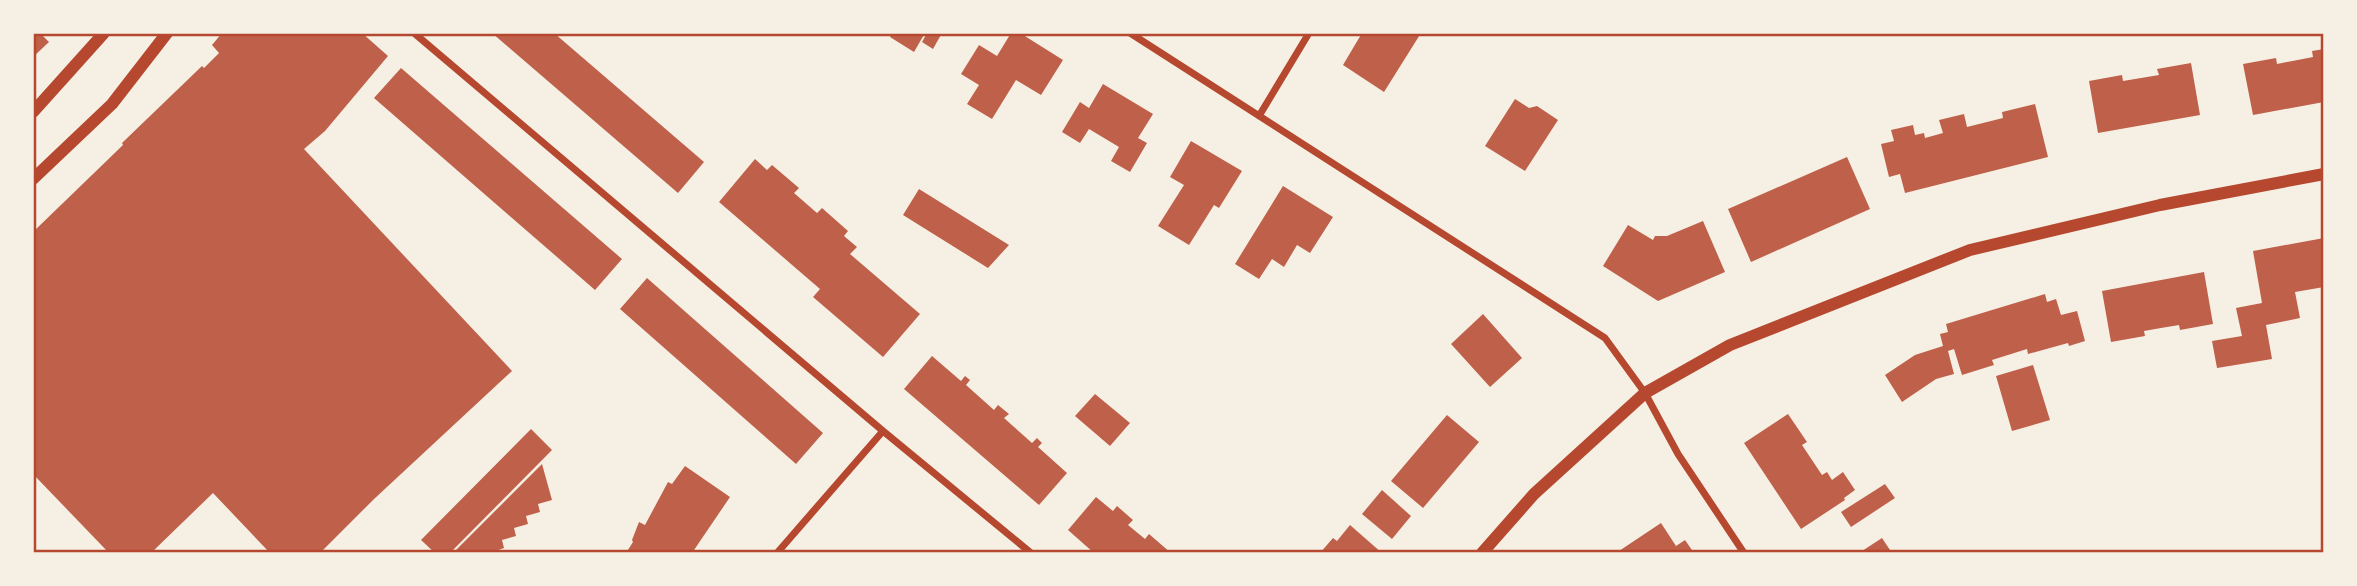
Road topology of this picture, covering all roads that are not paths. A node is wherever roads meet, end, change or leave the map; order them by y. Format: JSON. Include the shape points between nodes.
{"nodes":[{"id":1,"x":104,"y":33,"type":"edge"},
{"id":2,"x":167,"y":33,"type":"edge"},
{"id":3,"x":414,"y":33,"type":"edge"},
{"id":4,"x":1130,"y":33,"type":"edge"},
{"id":5,"x":1309,"y":33,"type":"edge"},
{"id":6,"x":33,"y":112,"type":"edge"},
{"id":7,"x":1259,"y":116,"type":"junction"},
{"id":8,"x":2324,"y":174,"type":"edge"},
{"id":9,"x":33,"y":179,"type":"edge"},
{"id":10,"x":1645,"y":393,"type":"junction"},
{"id":11,"x":883,"y":431,"type":"junction"},
{"id":12,"x":777,"y":553,"type":"edge"},
{"id":13,"x":1031,"y":553,"type":"edge"},
{"id":14,"x":1482,"y":553,"type":"edge"},
{"id":15,"x":1744,"y":553,"type":"edge"}],
"edges":[{"from":1,"to":6,"type":"street"},
{"from":2,"to":9,"type":"street","via":[[112,104]]},
{"from":3,"to":11,"type":"street"},
{"from":4,"to":7,"type":"street"},
{"from":5,"to":7,"type":"street"},
{"from":7,"to":10,"type":"street","via":[[1605,338]]},
{"from":8,"to":10,"type":"street","via":[[2160,205],[1970,250],[1730,345]]},
{"from":10,"to":14,"type":"street","via":[[1534,494]]},
{"from":10,"to":15,"type":"street","via":[[1678,454]]},
{"from":11,"to":12,"type":"street"},
{"from":11,"to":13,"type":"street"}]}
